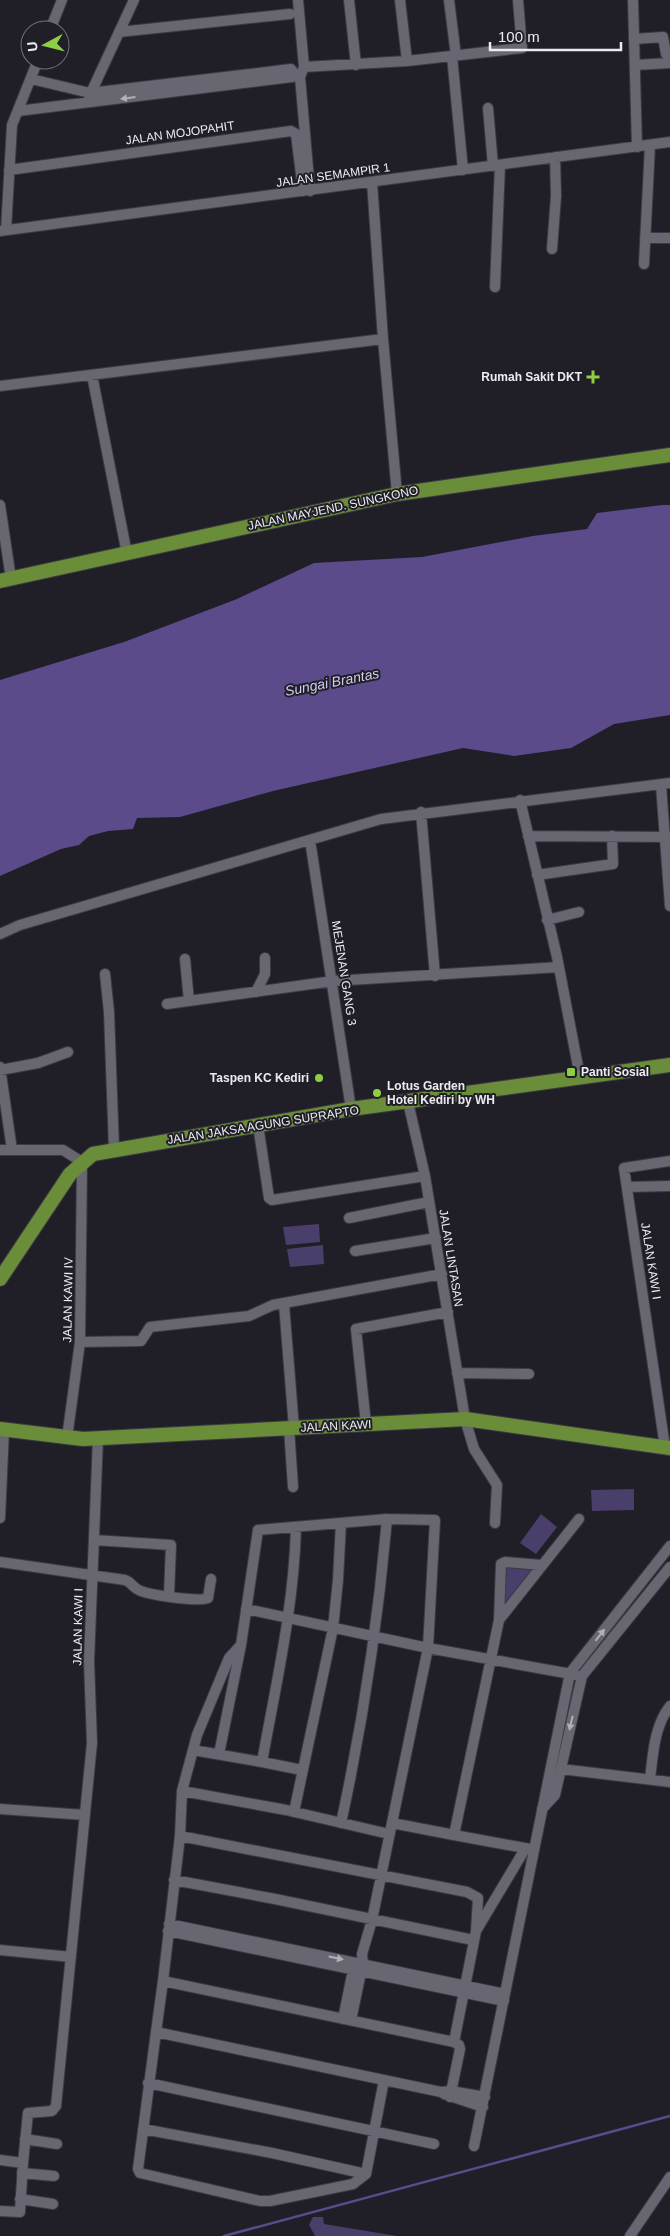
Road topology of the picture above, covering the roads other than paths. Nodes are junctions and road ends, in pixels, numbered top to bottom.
1 (62, 0) edge
2 (134, 0) edge
3 (298, 0) edge
4 (349, 0) edge
5 (400, 0) edge
6 (449, 0) edge
7 (518, 0) edge
8 (633, 0) edge
9 (290, 14) dead end
10 (54, 20) edge
11 (120, 32) junction
12 (634, 39) junction
13 (670, 54) edge
14 (454, 56) junction
15 (406, 61) junction
16 (670, 63) edge
17 (356, 65) junction
18 (635, 65) junction
19 (304, 67) junction
20 (34, 70) edge
21 (31, 79) junction
22 (162, 89) junction
23 (89, 98) junction
24 (488, 108) dead end
25 (18, 111) junction
26 (670, 142) edge
27 (650, 145) junction
28 (637, 147) junction
29 (555, 158) junction
30 (496, 166) junction
31 (9, 170) junction
32 (463, 170) junction
33 (372, 182) junction
34 (306, 191) junction
35 (3, 230) edge
36 (645, 238) junction
37 (670, 238) edge
38 (552, 249) dead end
39 (644, 264) dead end
40 (495, 287) dead end
41 (383, 339) junction
42 (92, 375) junction
43 (0, 386) edge
44 (670, 455) edge
45 (397, 494) junction
46 (0, 505) edge
47 (127, 554) junction
48 (6, 580) edge
49 (666, 784) edge
50 (520, 800) junction
51 (421, 812) junction
52 (528, 836) junction
53 (612, 836) junction
54 (667, 836) edge
55 (310, 840) junction
56 (536, 875) junction
57 (670, 906) edge
58 (579, 912) dead end
59 (547, 920) junction
60 (0, 934) edge
61 (185, 958) dead end
62 (265, 958) dead end
63 (559, 967) junction
64 (105, 974) dead end
65 (435, 976) junction
66 (333, 981) junction
67 (256, 992) junction
68 (189, 1001) junction
69 (167, 1004) dead end
70 (68, 1052) dead end
71 (670, 1066) edge
72 (0, 1068) edge
73 (580, 1077) junction
74 (408, 1102) junction
75 (351, 1110) junction
76 (258, 1124) junction
77 (114, 1149) junction
78 (0, 1150) edge
79 (12, 1150) junction
80 (670, 1161) edge
81 (82, 1162) junction
82 (425, 1176) junction
83 (670, 1186) edge
84 (627, 1187) junction
85 (430, 1202) junction
86 (349, 1218) dead end
87 (436, 1238) junction
88 (355, 1251) dead end
89 (442, 1274) junction
90 (0, 1279) edge
91 (284, 1304) junction
92 (448, 1312) junction
93 (80, 1342) junction
94 (458, 1373) junction
95 (529, 1374) dead end
96 (465, 1419) junction
97 (366, 1424) junction
98 (291, 1428) junction
99 (2, 1430) edge
100 (67, 1438) junction
101 (98, 1438) junction
102 (668, 1447) edge
103 (293, 1487) dead end
104 (0, 1518) edge
105 (387, 1519) junction
106 (579, 1519) dead end
107 (341, 1523) junction
108 (495, 1523) dead end
109 (296, 1527) junction
110 (94, 1540) junction
111 (670, 1546) edge
112 (0, 1562) edge
113 (542, 1565) junction
114 (670, 1567) edge
115 (91, 1574) junction
116 (211, 1579) dead end
117 (169, 1596) junction
118 (246, 1609) junction
119 (289, 1618) junction
120 (499, 1620) junction
121 (333, 1628) junction
122 (376, 1637) junction
123 (241, 1645) junction
124 (428, 1648) junction
125 (491, 1660) junction
126 (570, 1673) junction
127 (582, 1676) junction
128 (670, 1706) edge
129 (193, 1750) junction
130 (219, 1754) junction
131 (262, 1762) junction
132 (561, 1769) junction
133 (302, 1770) junction
134 (650, 1779) junction
135 (670, 1782) edge
136 (182, 1791) junction
137 (0, 1809) edge
138 (542, 1810) junction
139 (294, 1812) junction
140 (85, 1815) junction
141 (341, 1823) junction
142 (392, 1823) junction
143 (389, 1834) junction
144 (454, 1835) junction
145 (180, 1836) junction
146 (530, 1849) junction
147 (381, 1876) junction
148 (174, 1880) junction
149 (372, 1920) junction
150 (168, 1928) junction
151 (474, 1936) junction
152 (0, 1950) edge
153 (71, 1957) junction
154 (358, 1965) junction
155 (163, 1981) junction
156 (463, 1989) junction
157 (505, 1997) junction
158 (347, 2020) junction
159 (156, 2032) junction
160 (454, 2042) junction
161 (384, 2080) junction
162 (148, 2083) junction
163 (448, 2094) junction
164 (484, 2102) junction
165 (143, 2129) junction
166 (374, 2131) junction
167 (25, 2139) junction
168 (57, 2144) dead end
169 (434, 2144) dead end
170 (474, 2146) dead end
171 (0, 2160) edge
172 (22, 2168) junction
173 (366, 2174) junction
174 (54, 2176) dead end
175 (670, 2177) edge
176 (20, 2199) junction
177 (53, 2204) dead end
178 (0, 2211) edge
179 (630, 2236) edge

1 - 10 street
2 - 11 street
3 - 19 street
4 - 17 street
5 - 15 street
6 - 14 street
7 - 14 street
8 - 12 street
9 - 11 street
11 - 23 street
12 - 13 street
12 - 18 street
14 - 15 street
14 - 32 street
15 - 17 street
16 - 18 street
17 - 19 street
18 - 28 street
19 - 34 street
20 - 21 street
21 - 23 street
21 - 25 street
22 - 22 street
22 - 23 street
23 - 25 street
24 - 30 street
25 - 31 street
26 - 27 street, JALAN SEMAMPIR 1
27 - 28 street, JALAN SEMAMPIR 1
27 - 36 street
28 - 29 street, JALAN SEMAMPIR 1
29 - 30 street, JALAN SEMAMPIR 1
29 - 38 street
30 - 32 street, JALAN SEMAMPIR 1
30 - 40 street
31 - 34 street, JALAN MOJOPAHIT
31 - 35 street
32 - 33 street, JALAN SEMAMPIR 1
33 - 34 street, JALAN SEMAMPIR 1
33 - 41 street
34 - 35 street, JALAN SEMAMPIR 1
36 - 37 street
36 - 39 street
41 - 42 street
41 - 45 street
42 - 43 street
42 - 47 street
44 - 45 main road, JALAN MAYJEND. SUNGKONO
45 - 47 main road, JALAN MAYJEND. SUNGKONO
46 - 48 street
47 - 48 main road, JALAN MAYJEND. SUNGKONO
49 - 50 street
49 - 54 street
50 - 51 street
50 - 52 street
51 - 55 street
51 - 65 street
52 - 53 street
52 - 56 street
53 - 54 street
53 - 56 street
54 - 57 street
55 - 60 street
55 - 66 street, MEJENAN GANG 3
56 - 59 street
58 - 59 street
59 - 63 street
61 - 68 street
62 - 67 street
63 - 65 street
63 - 73 street
64 - 77 street
65 - 66 street
66 - 67 street
66 - 75 street, MEJENAN GANG 3
67 - 68 street
68 - 69 street
70 - 72 street
71 - 73 main road, JALAN JAKSA AGUNG SUPRAPTO
72 - 79 street
73 - 74 main road, JALAN JAKSA AGUNG SUPRAPTO
74 - 75 main road, JALAN JAKSA AGUNG SUPRAPTO
74 - 82 street, JALAN LINTASAN
75 - 76 main road, JALAN JAKSA AGUNG SUPRAPTO
76 - 77 main road, JALAN JAKSA AGUNG SUPRAPTO
76 - 82 street
77 - 81 main road, JALAN JAKSA AGUNG SUPRAPTO
78 - 79 street
79 - 81 street
80 - 84 street, JALAN KAWI I
81 - 90 main road
81 - 93 street, JALAN KAWI IV
82 - 85 street, JALAN LINTASAN
83 - 84 street
84 - 102 street, JALAN KAWI I
85 - 86 street
85 - 87 street, JALAN LINTASAN
87 - 88 street
87 - 89 street, JALAN LINTASAN
89 - 91 street
89 - 92 street, JALAN LINTASAN
91 - 93 street
91 - 98 street
92 - 94 street, JALAN LINTASAN
92 - 97 street
93 - 100 street, JALAN KAWI IV
94 - 95 street
94 - 96 street, JALAN LINTASAN
96 - 97 main road, JALAN KAWI
96 - 102 main road, JALAN KAWI
96 - 108 street, JALAN LINTASAN
97 - 98 main road, JALAN KAWI
98 - 101 main road, JALAN KAWI
98 - 103 street
99 - 100 main road, JALAN KAWI
99 - 104 street
100 - 101 main road, JALAN KAWI
101 - 110 street, JALAN KAWI I
105 - 107 street
105 - 122 street
105 - 124 street
106 - 113 street
107 - 109 street
107 - 121 street
109 - 118 street
109 - 119 street
110 - 115 street, JALAN KAWI I
110 - 117 street
126 -> 111 street
112 - 115 street
113 - 120 street
113 - 120 street
114 - 127 street
115 - 117 street
115 - 140 street, JALAN KAWI I
116 - 117 street
118 - 119 street
118 - 123 street
119 - 121 street
119 - 131 street
120 - 125 street
121 - 122 street
121 - 133 street
122 - 124 street
122 - 141 street
123 - 129 street
123 - 130 street
124 - 125 street
124 - 142 street
125 - 126 street
125 - 144 street
126 - 127 street
126 - 138 street
127 -> 132 street
128 - 134 street
129 - 130 street
129 - 136 street
130 - 131 street
131 - 133 street
132 - 134 street
132 - 138 street
133 - 139 street
134 - 135 street
136 - 139 street
136 - 145 street
137 - 140 street
138 - 146 street
139 - 141 street
140 - 153 street, JALAN KAWI I
141 - 143 street
142 - 143 street
142 - 144 street
143 - 147 street
144 - 146 street
145 - 147 street
145 - 148 street
146 - 151 street
146 - 157 street
147 - 149 street
147 - 151 street
148 - 149 street
148 - 150 street
149 - 151 street
149 - 154 street
150 - 154 street
150 - 155 street
151 - 156 street
152 - 153 street
153 - 167 street, JALAN KAWI I
154 - 156 street
154 - 158 street
155 - 158 street
155 - 159 street
156 - 157 street
156 - 160 street
157 - 164 street
158 - 160 street
159 - 161 street
159 - 162 street
160 - 163 street
161 - 163 street
161 - 166 street
162 - 165 street
162 - 166 street
163 - 164 street
164 - 170 street
165 - 173 street
165 - 173 street
166 - 169 street
166 - 173 street
167 - 168 street
167 - 172 street
171 - 172 street
172 - 174 street
172 - 176 street
175 - 179 street
176 - 177 street
176 - 178 street

